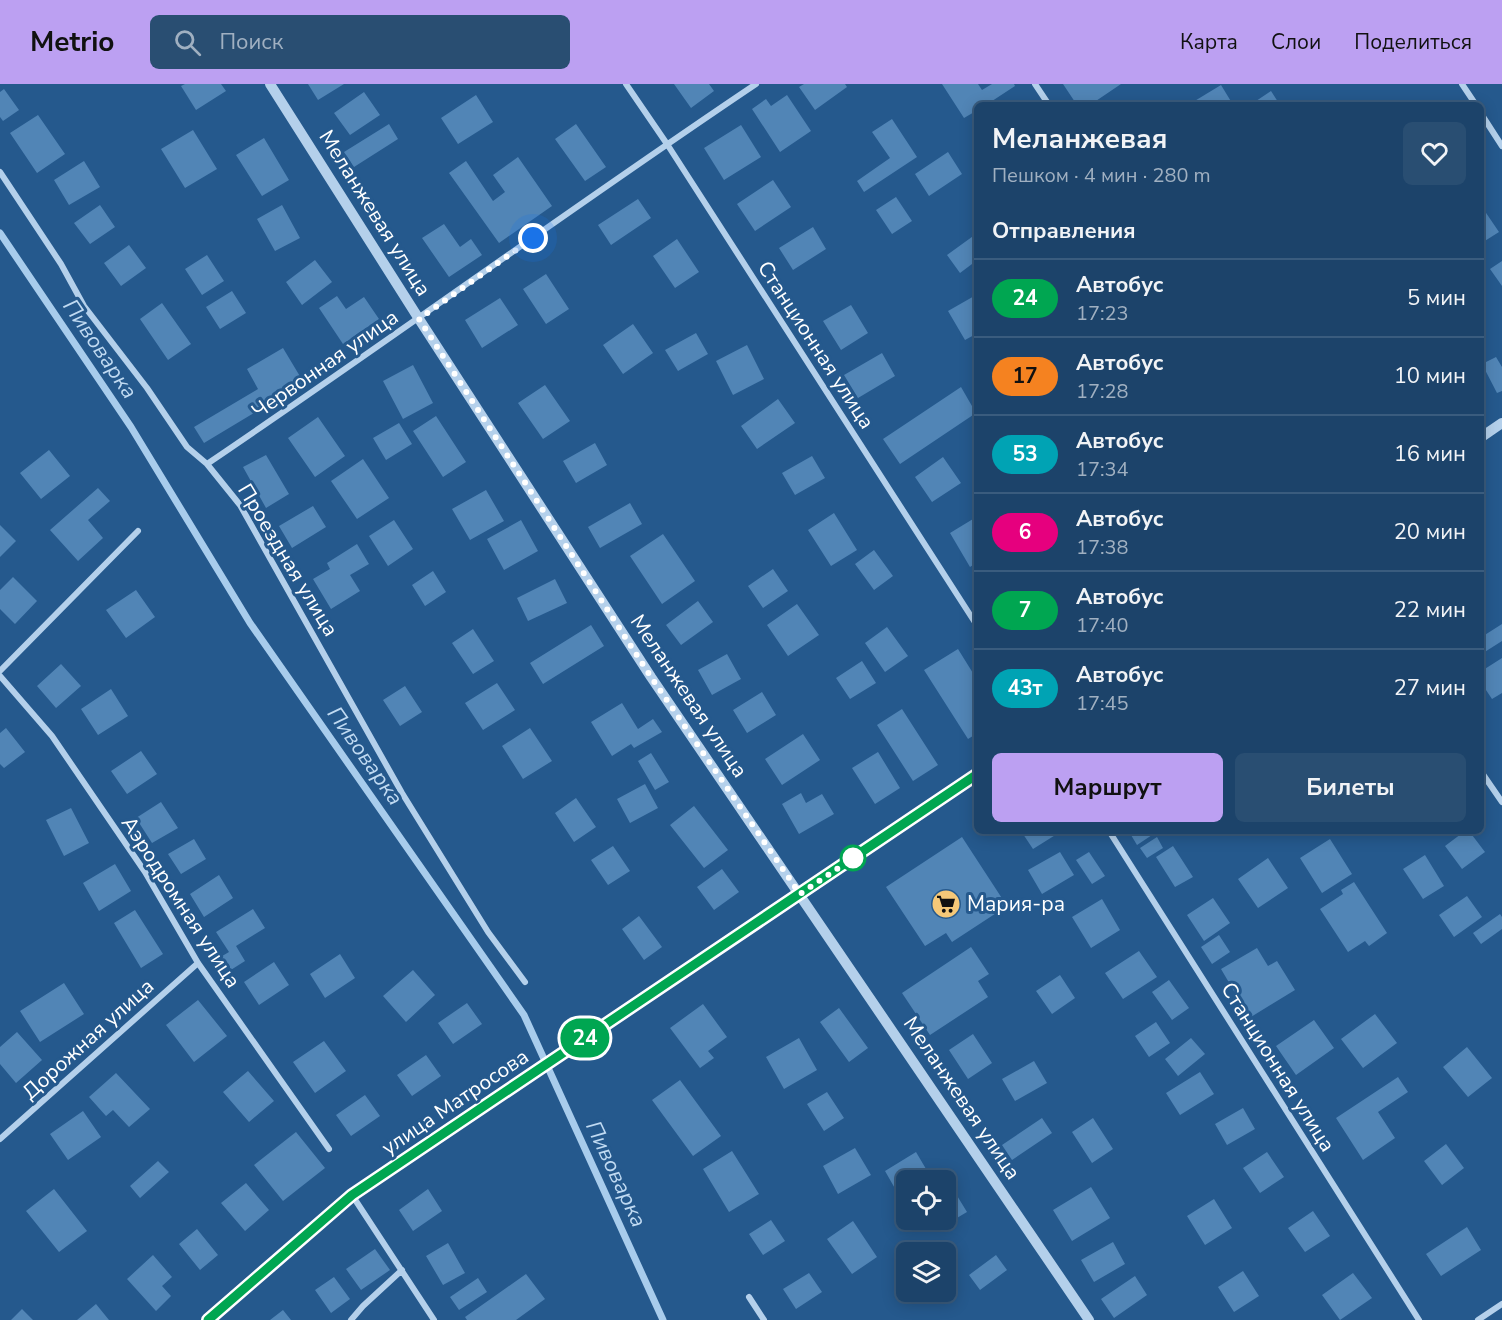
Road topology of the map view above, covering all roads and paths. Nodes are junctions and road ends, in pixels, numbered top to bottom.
1 (270, 84) edge
2 (626, 84) edge
3 (756, 84) edge
4 (1035, 84) edge
5 (1462, 84) edge
6 (1046, 102) edge
7 (1474, 102) edge
8 (1484, 118) edge
9 (667, 144) junction
10 (1502, 146) edge
11 (0, 172) edge
12 (419, 319) junction
13 (1502, 423) edge
14 (1484, 435) edge
15 (207, 464) junction
16 (138, 531) dead end
17 (974, 621) edge
18 (0, 671) edge
19 (0, 676) edge
20 (974, 776) edge
21 (1484, 776) edge
22 (1502, 802) edge
23 (1111, 834) edge
24 (800, 894) junction
25 (198, 963) junction
26 (525, 982) dead end
27 (0, 1139) edge
28 (329, 1149) dead end
29 (352, 1195) junction
30 (402, 1270) junction
31 (749, 1298) dead end
32 (1502, 1304) edge
33 (208, 1320) edge
34 (351, 1320) edge
35 (434, 1320) edge
36 (764, 1320) edge
37 (1089, 1320) edge
38 (1419, 1320) edge
39 (1478, 1320) edge

1 - 12 street, Меланжевая улица
2 - 9 street, Станционная улица
3 - 9 street, Червонная улица
4 - 6 street
5 - 7 street
8 - 10 street
9 - 12 street, Червонная улица
9 - 17 street, Станционная улица
11 - 15 street, Проездная улица
12 - 15 street, Червонная улица
12 - 24 street, Меланжевая улица
13 - 14 street
15 - 26 street, Проездная улица
16 - 18 street
19 - 25 street, Аэродромная улица
20 - 24 street, улица Матросова
21 - 22 street
23 - 38 street, Станционная улица
24 - 29 street, улица Матросова
24 - 37 street, Меланжевая улица
25 - 27 street, Дорожная улица
25 - 28 street, Аэродромная улица
29 - 30 street
29 - 33 street, улица Матросова
30 - 34 street
30 - 35 street
31 - 36 street
32 - 39 street

